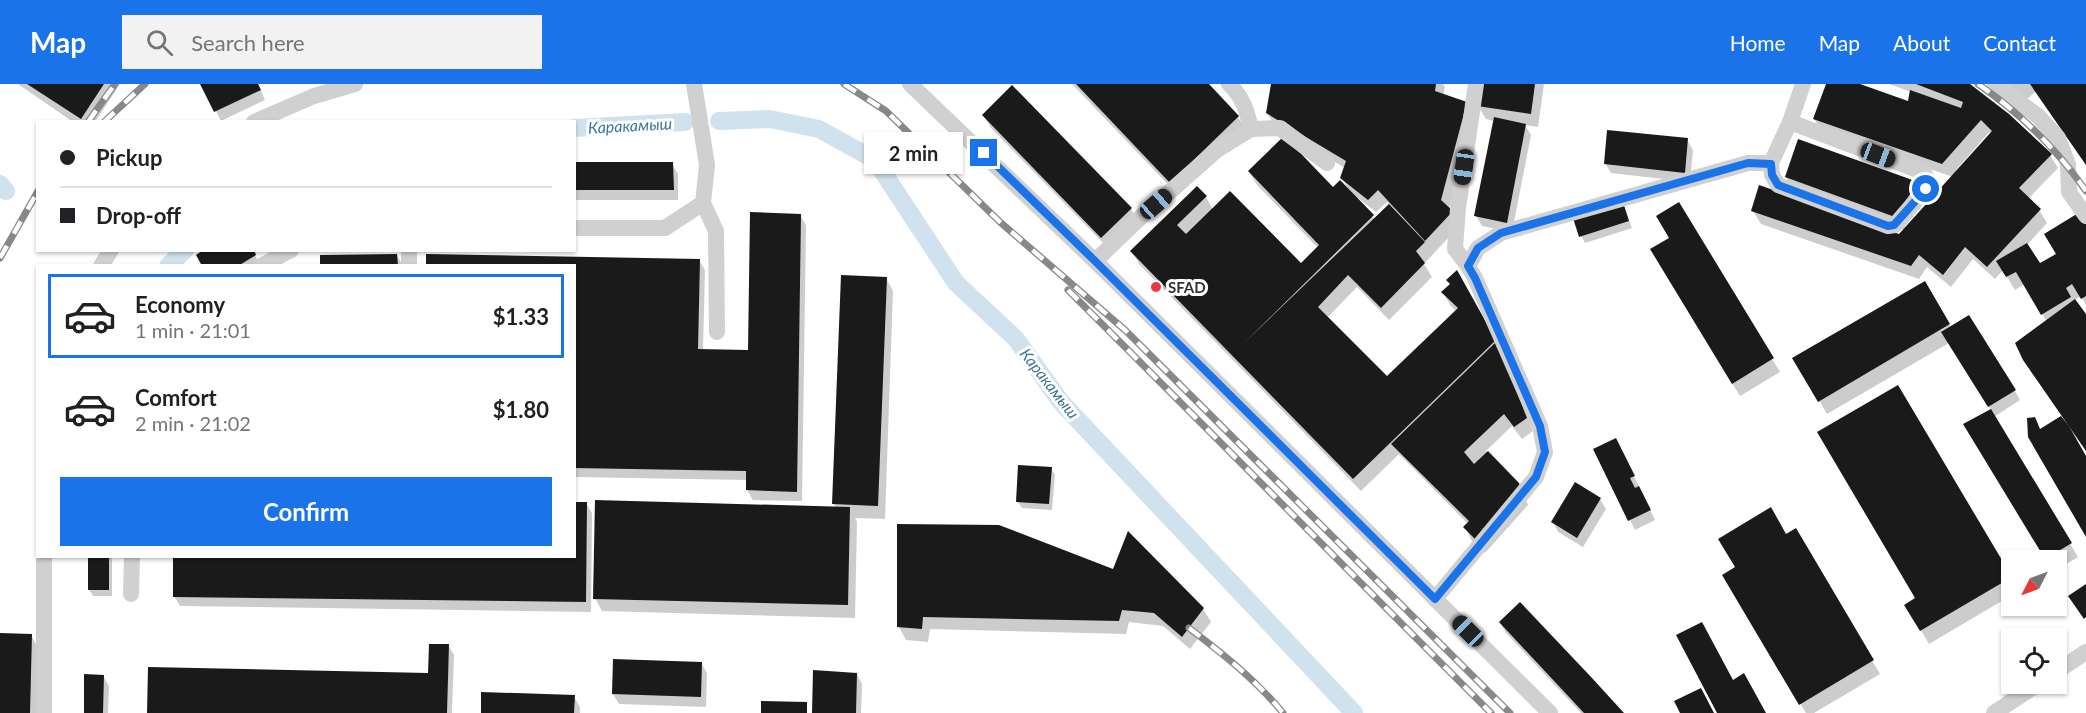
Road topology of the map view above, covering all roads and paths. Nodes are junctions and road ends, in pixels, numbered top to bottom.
1 (355, 84) edge
2 (694, 84) edge
3 (910, 84) edge
4 (1229, 84) edge
5 (1476, 84) edge
6 (1803, 84) edge
7 (1995, 84) edge
8 (259, 120) edge
9 (1790, 122) junction
10 (1251, 129) junction
11 (1327, 163) dead end
12 (1771, 164) junction
13 (703, 203) junction
14 (2086, 216) edge
15 (576, 228) edge
16 (287, 252) edge
17 (1095, 261) junction
18 (265, 264) edge
19 (1468, 266) junction
20 (717, 332) dead end
21 (44, 558) edge
22 (132, 558) edge
23 (131, 594) dead end
24 (1435, 599) junction
25 (2086, 652) edge
26 (2067, 665) edge
27 (2023, 694) edge
28 (44, 713) edge
29 (1550, 713) edge
30 (1994, 713) edge

1 - 8 street
2 - 13 street
3 - 17 street
4 - 10 street
5 - 19 street
6 - 9 street
7 - 14 street
9 - 12 street
9 - 12 street
10 - 11 street
10 - 17 street
12 - 19 street
13 - 15 street
13 - 20 street
16 - 18 street
17 - 24 street
19 - 24 street
21 - 28 street
22 - 23 street
24 - 29 street
25 - 26 street
27 - 30 street

